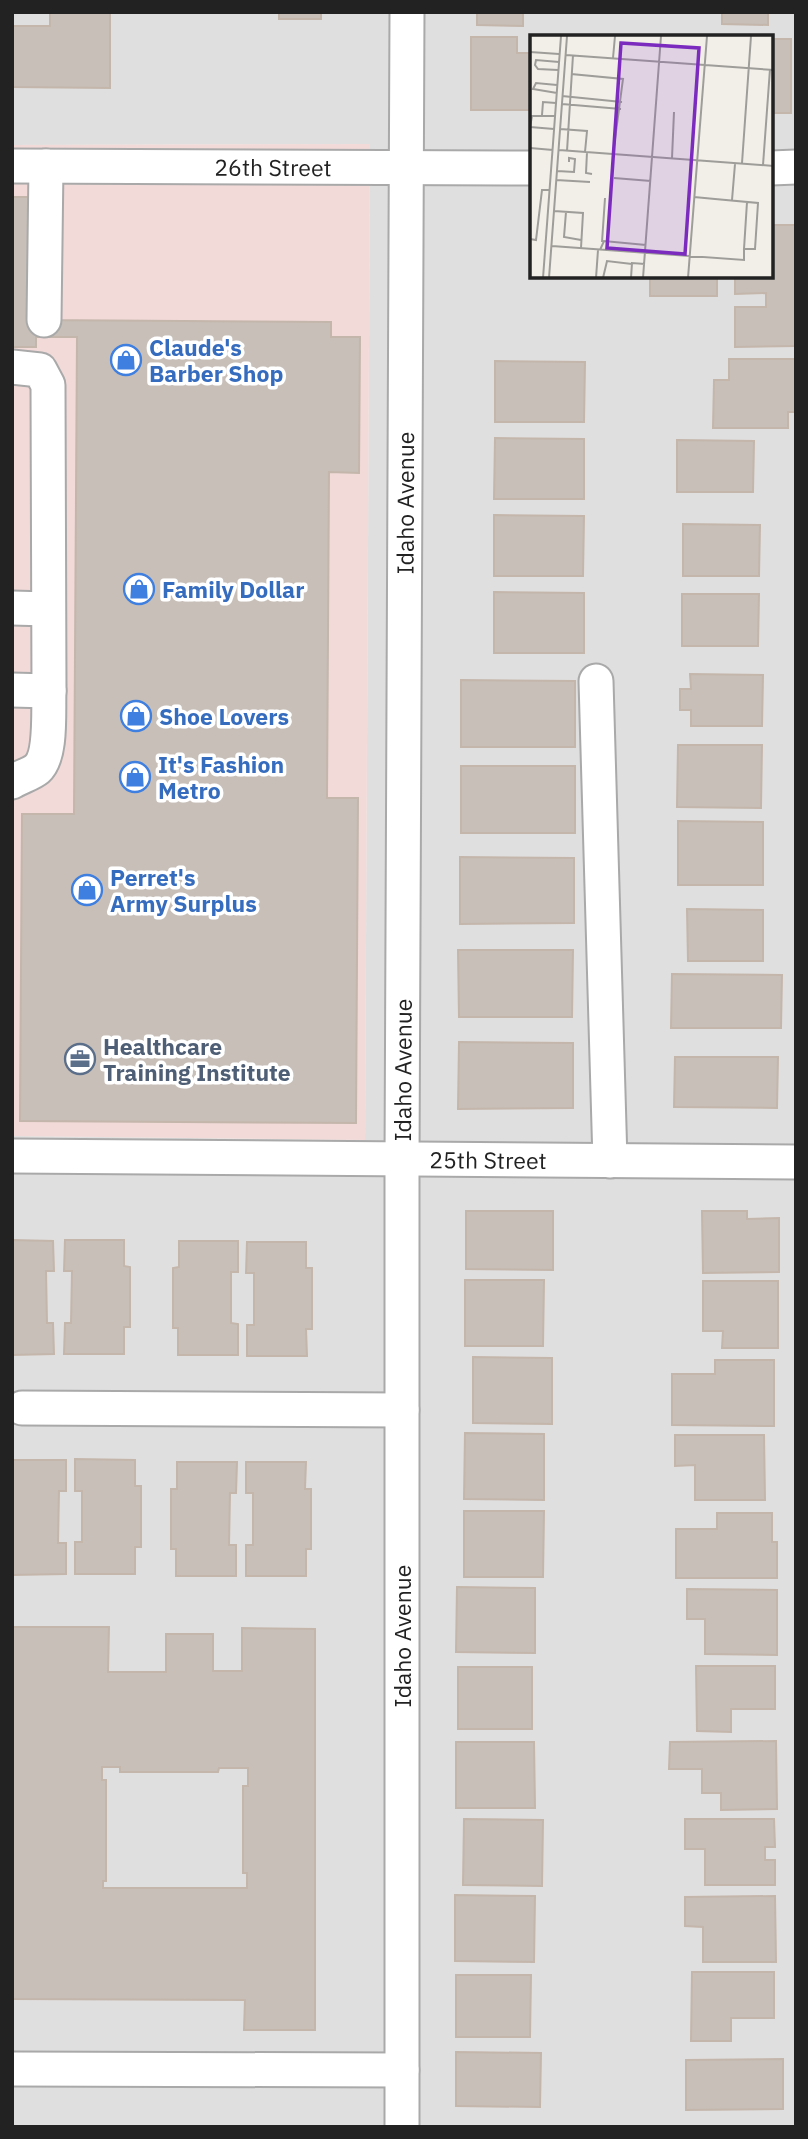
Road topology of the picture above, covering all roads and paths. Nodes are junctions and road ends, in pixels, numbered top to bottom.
1 (407, 12) edge
2 (12, 166) edge
3 (46, 166) junction
4 (773, 167) edge
5 (796, 167) edge
6 (407, 168) junction
7 (530, 168) edge
8 (28, 369) edge
9 (12, 608) edge
10 (48, 609) junction
11 (596, 681) dead end
12 (12, 690) edge
13 (49, 691) junction
14 (12, 782) edge
15 (12, 1156) edge
16 (402, 1160) junction
17 (610, 1161) junction
18 (796, 1162) edge
19 (22, 1408) dead end
20 (402, 1410) junction
21 (12, 2069) edge
22 (402, 2070) junction
23 (402, 2127) edge

1 - 6 street, Idaho Avenue
2 - 3 street, 26th Street
3 - 6 street, 26th Street
3 - 8 street
4 - 5 street
6 - 7 street, 26th Street
6 - 16 street, Idaho Avenue
8 - 10 street
9 - 10 street
10 - 13 street
11 - 17 street
12 - 13 street
13 - 14 street
15 - 16 street, 25th Street
16 - 17 street, 25th Street
16 - 20 street, Idaho Avenue
17 - 18 street, 25th Street
19 - 20 street
20 - 22 street, Idaho Avenue
21 - 22 street
22 - 23 street, Idaho Avenue

